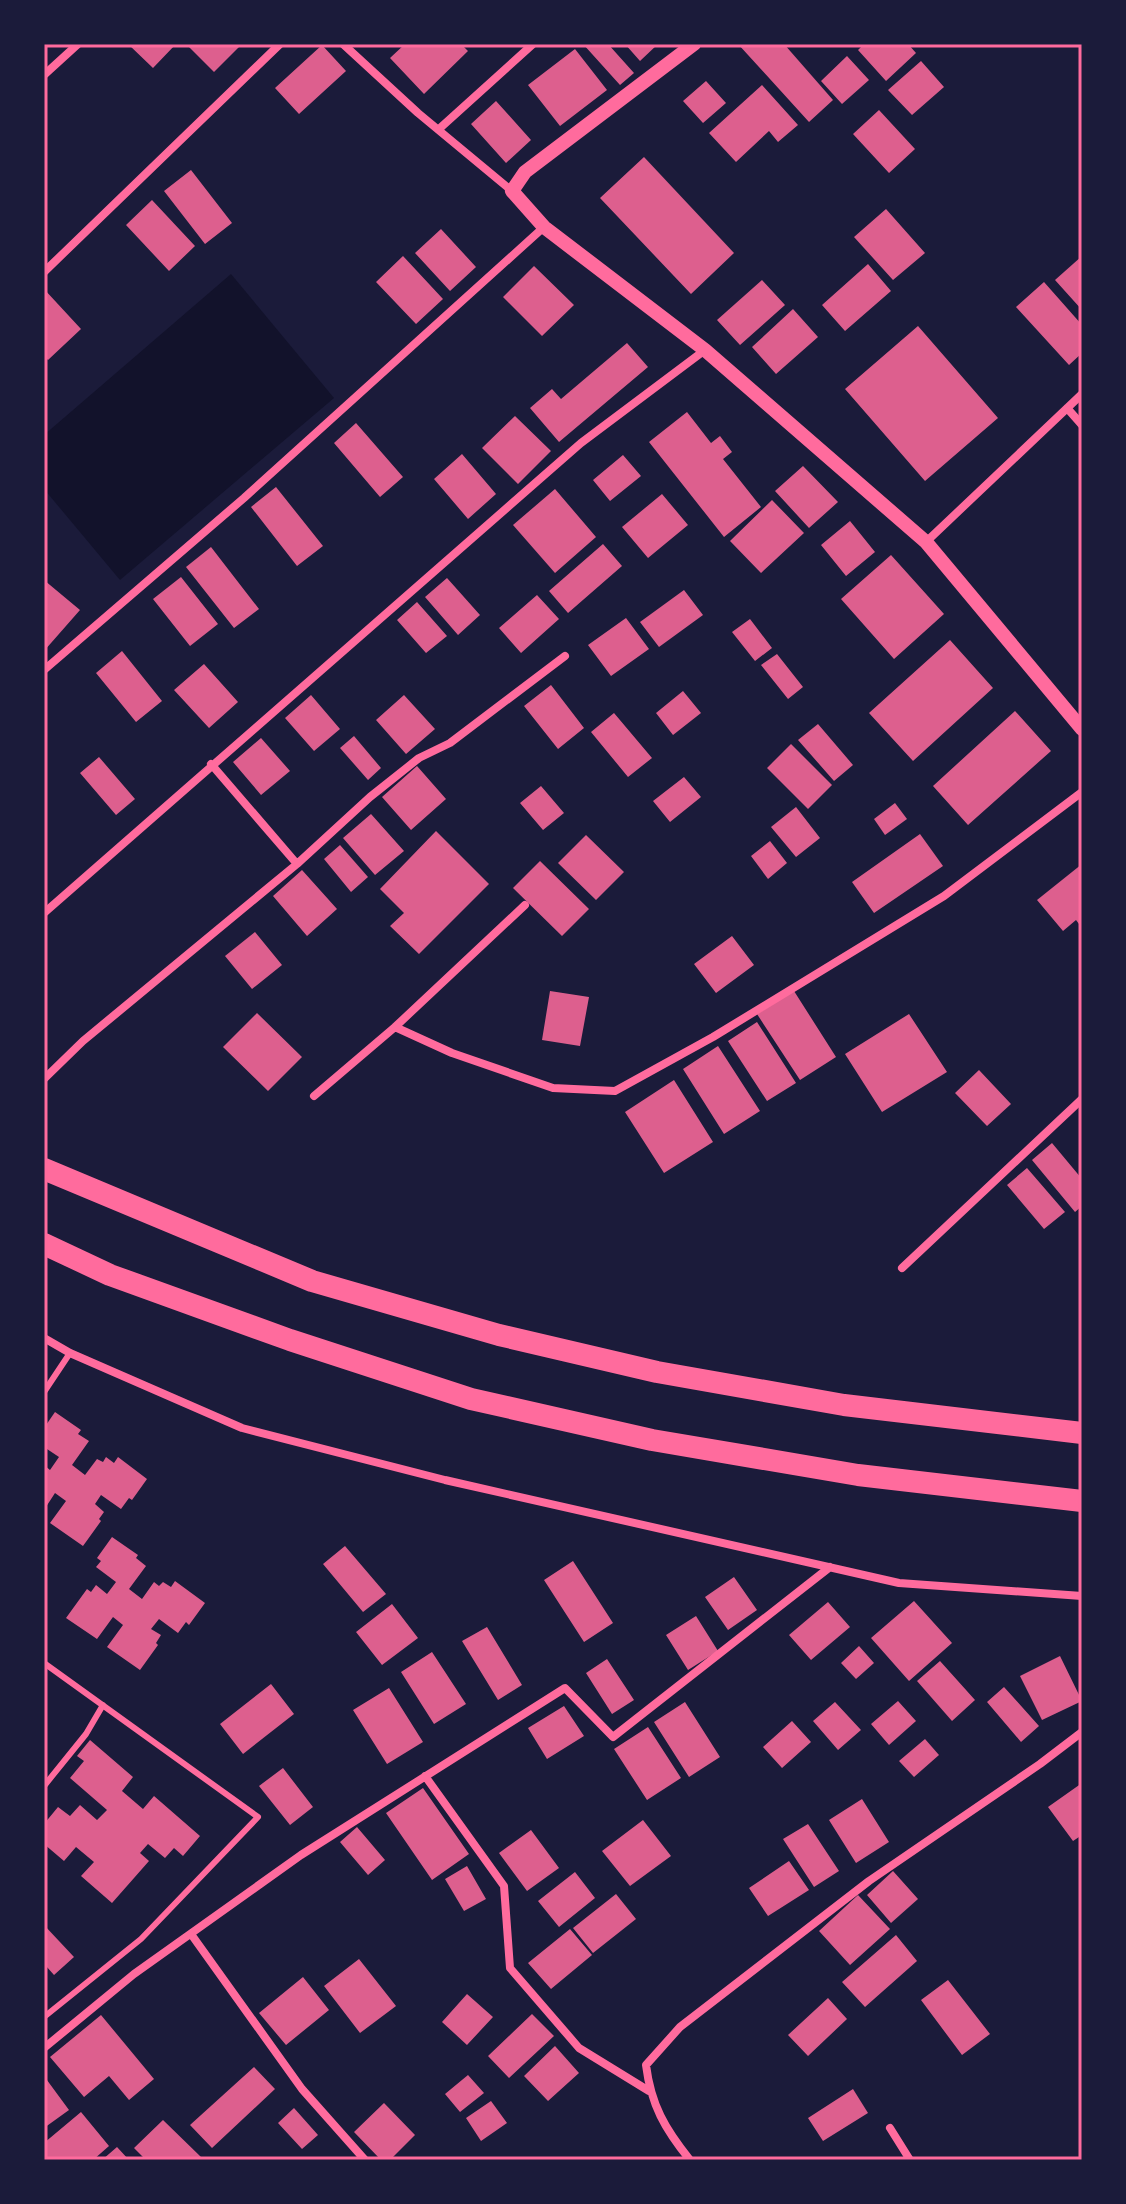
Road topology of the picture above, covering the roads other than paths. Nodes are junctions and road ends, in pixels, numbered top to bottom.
1 (78, 44) edge
2 (280, 44) edge
3 (343, 44) edge
4 (533, 44) edge
5 (694, 44) edge
6 (44, 75) edge
7 (439, 129) junction
8 (512, 191) junction
9 (544, 227) junction
10 (44, 272) edge
11 (705, 350) junction
12 (1082, 394) edge
13 (1067, 408) junction
14 (1082, 425) edge
15 (926, 542) junction
16 (565, 656) dead end
17 (44, 670) edge
18 (1082, 729) edge
19 (211, 764) junction
20 (1082, 792) edge
21 (297, 864) junction
22 (525, 905) dead end
23 (44, 913) edge
24 (395, 1027) junction
25 (44, 1079) edge
26 (314, 1096) dead end
27 (1082, 1099) edge
28 (44, 1169) edge
29 (44, 1244) edge
30 (902, 1268) dead end
31 (44, 1338) edge
32 (70, 1353) junction
33 (44, 1392) edge
34 (1082, 1433) edge
35 (1082, 1501) edge
36 (830, 1567) junction
37 (1082, 1596) edge
38 (44, 1663) edge
39 (103, 1705) junction
40 (1082, 1732) edge
41 (425, 1776) junction
42 (44, 1786) edge
43 (191, 1934) junction
44 (44, 2017) edge
45 (44, 2048) edge
46 (649, 2091) junction
47 (890, 2128) dead end
48 (365, 2160) edge
49 (690, 2160) edge
50 (910, 2160) edge

1 - 6 street
2 - 10 street
3 - 7 street
4 - 7 street
5 - 8 street
7 - 8 street
8 - 9 street
9 - 11 street
9 - 17 street
11 - 15 street
11 - 19 street
12 - 13 street
13 - 14 street
13 - 15 street
15 - 18 street
16 - 21 street
19 - 21 street
19 - 23 street
20 - 24 street
21 - 25 street
22 - 24 street
24 - 26 street
27 - 30 street
28 - 34 highway
29 - 35 highway
31 - 32 street
32 - 33 lane
32 - 36 street
36 - 37 street
36 - 41 street
38 - 39 lane
39 - 42 lane
39 - 44 lane
40 - 46 street
41 - 43 street
41 - 46 street
43 - 45 street
43 - 48 street
46 - 49 street
47 - 50 street

